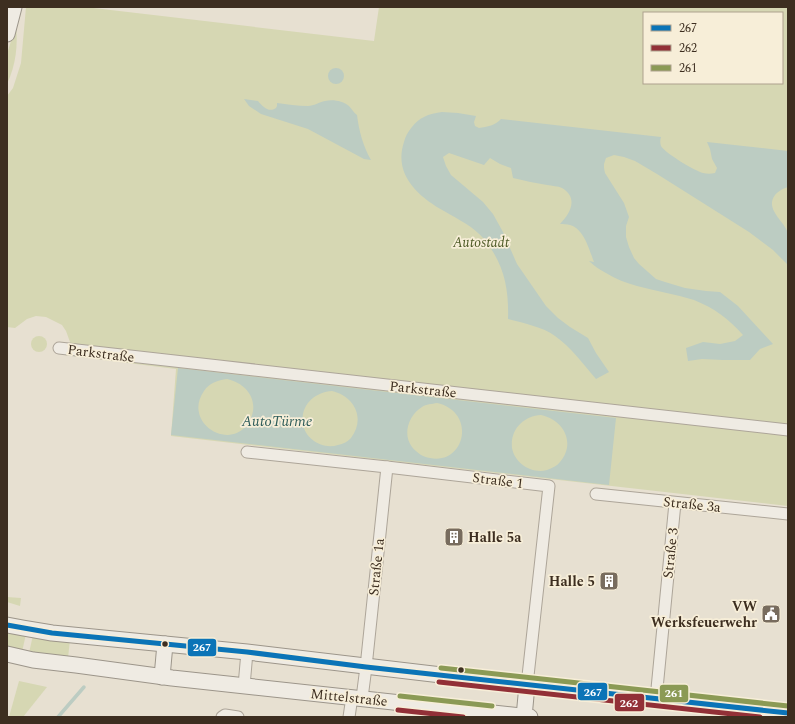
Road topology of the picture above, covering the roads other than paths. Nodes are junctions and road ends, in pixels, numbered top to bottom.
1 (14, 7) edge
2 (7, 34) edge
3 (59, 348) dead end
4 (788, 430) edge
5 (247, 452) dead end
6 (387, 467) junction
7 (596, 494) dead end
8 (675, 503) junction
9 (788, 514) edge
10 (7, 624) edge
11 (165, 644) junction
12 (247, 652) junction
13 (7, 654) edge
14 (366, 667) junction
15 (162, 677) junction
16 (531, 685) junction
17 (244, 686) junction
18 (552, 688) dead end
19 (357, 698) junction
20 (656, 699) junction
21 (788, 713) edge
22 (222, 717) edge
23 (238, 717) edge
24 (349, 717) edge
25 (526, 717) edge

1 - 2 street
3 - 4 street, Parkstraße
5 - 6 street, Straße 1
6 - 14 street, Straße 1a
6 - 16 street, Straße 1
7 - 8 street, Straße 3a
8 - 9 street, Straße 3a
8 - 20 street, Straße 3
10 - 11 street
11 - 12 street
11 - 15 street
12 - 14 street
12 - 17 street
13 - 15 street, Mittelstraße
14 - 16 street
14 - 19 street, Straße 1a
15 - 17 street, Mittelstraße
16 - 25 street, Mittelstraße
17 - 19 street, Mittelstraße
18 - 20 street
19 - 24 street, Straße 1a
19 - 25 street, Mittelstraße
20 - 21 street
22 - 23 street

